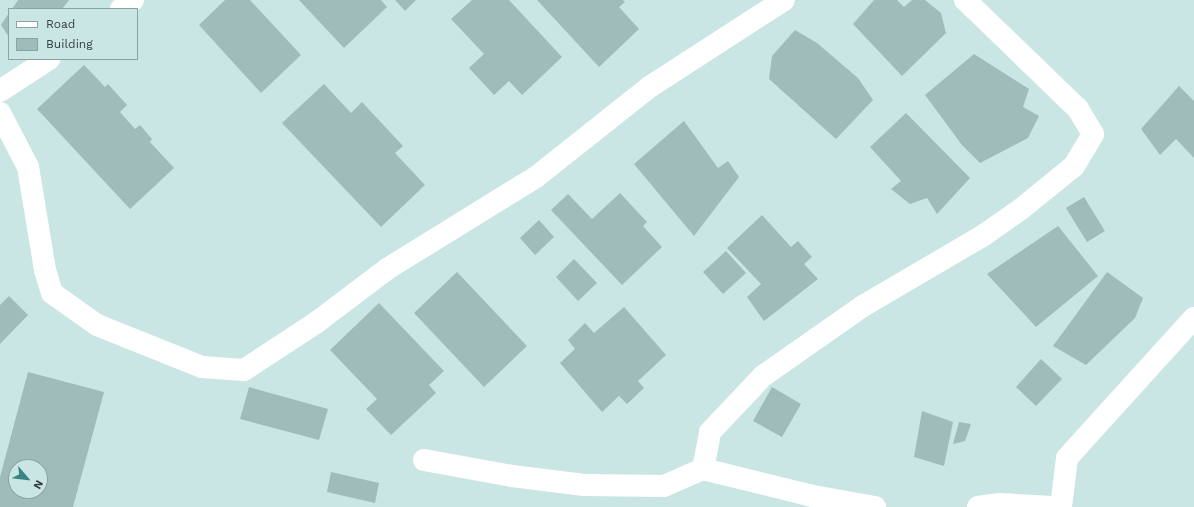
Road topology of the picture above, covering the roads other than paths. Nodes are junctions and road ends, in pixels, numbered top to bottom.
1 (134, 0) edge
2 (784, 0) edge
3 (965, 0) edge
4 (122, 8) edge
5 (48, 60) edge
6 (0, 91) edge
7 (0, 113) edge
8 (1194, 318) edge
9 (424, 460) dead end
10 (703, 469) junction
11 (875, 507) edge
12 (978, 507) edge
13 (1052, 507) edge
14 (1061, 507) edge

1 - 4 street
2 - 7 street
3 - 10 street
5 - 6 street
8 - 14 street
9 - 10 street
10 - 11 street
12 - 13 street

